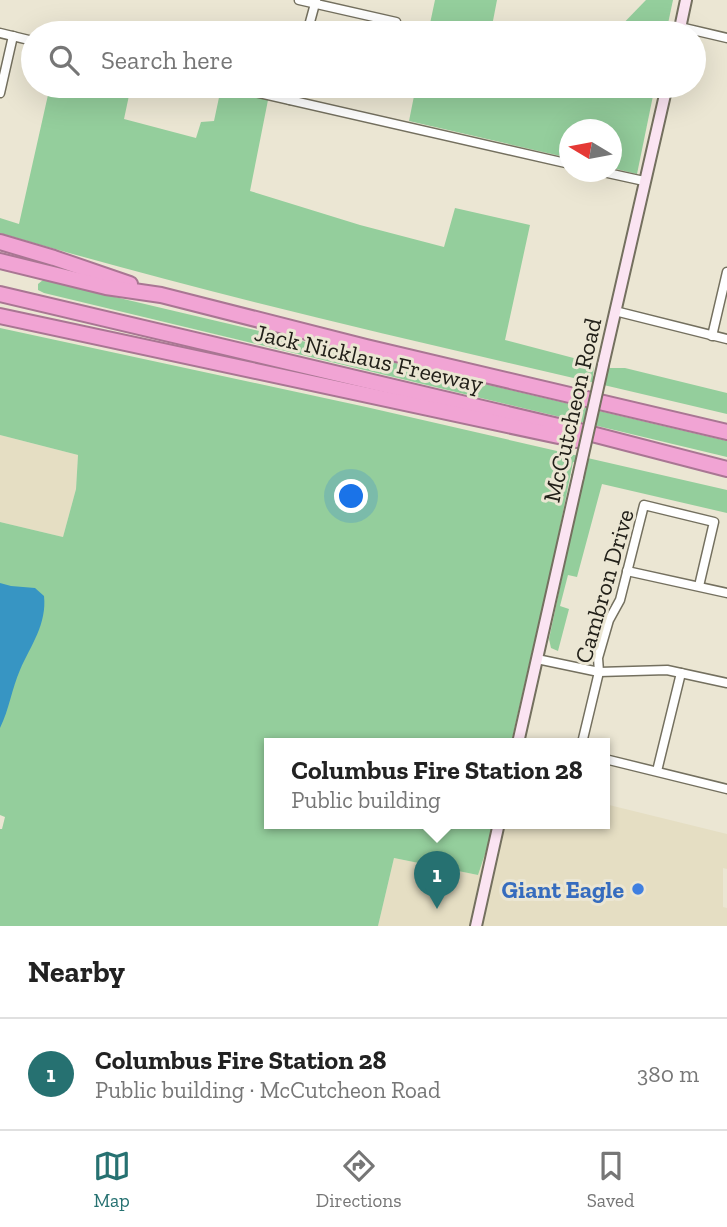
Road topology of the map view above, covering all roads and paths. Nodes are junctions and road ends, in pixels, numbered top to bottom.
1 (299, 0) edge
2 (686, 0) edge
3 (316, 2) edge
4 (310, 21) edge
5 (392, 21) edge
6 (681, 21) edge
7 (0, 33) edge
8 (706, 34) edge
9 (13, 36) junction
10 (21, 38) edge
11 (727, 38) edge
12 (0, 93) edge
13 (281, 98) edge
14 (664, 98) edge
15 (290, 100) joint
16 (559, 162) edge
17 (622, 176) edge
18 (644, 181) junction
19 (0, 242) edge
20 (0, 261) edge
21 (727, 272) edge
22 (0, 294) edge
23 (161, 295) junction
24 (615, 311) junction
25 (0, 316) edge
26 (712, 336) junction
27 (727, 339) edge
28 (727, 432) edge
29 (727, 471) edge
30 (626, 571) junction
31 (699, 586) junction
32 (727, 593) edge
33 (537, 659) junction
34 (599, 671) junction
35 (681, 673) junction
36 (727, 684) edge
37 (519, 738) edge
38 (583, 738) edge
39 (610, 760) edge
40 (657, 771) junction
41 (727, 789) edge
42 (498, 829) edge
43 (476, 926) edge

1 - 3 street
2 - 6 main road
3 - 4 street
3 - 5 street
7 - 9 street
8 - 11 street
9 - 10 street
9 - 12 street
13 - 15 street
14 - 18 main road, McCutcheon Road
15 - 16 street
17 - 18 street
18 - 24 main road, McCutcheon Road
19 - 23 highway
20 - 23 highway, Jack Nicklaus Freeway
21 - 26 street
22 - 29 highway, Jack Nicklaus Freeway
23 - 28 highway, Jack Nicklaus Freeway
24 - 26 street
24 - 33 main road, McCutcheon Road, bridge
25 - 29 highway
26 - 27 street
30 - 31 street
30 - 31 street, Cambron Drive
30 - 34 street, Cambron Drive
31 - 32 street
33 - 34 street
33 - 37 main road, McCutcheon Road
34 - 35 street
34 - 38 street, Cambron Drive
35 - 36 street
35 - 40 street
39 - 40 street
40 - 41 street
42 - 43 main road

